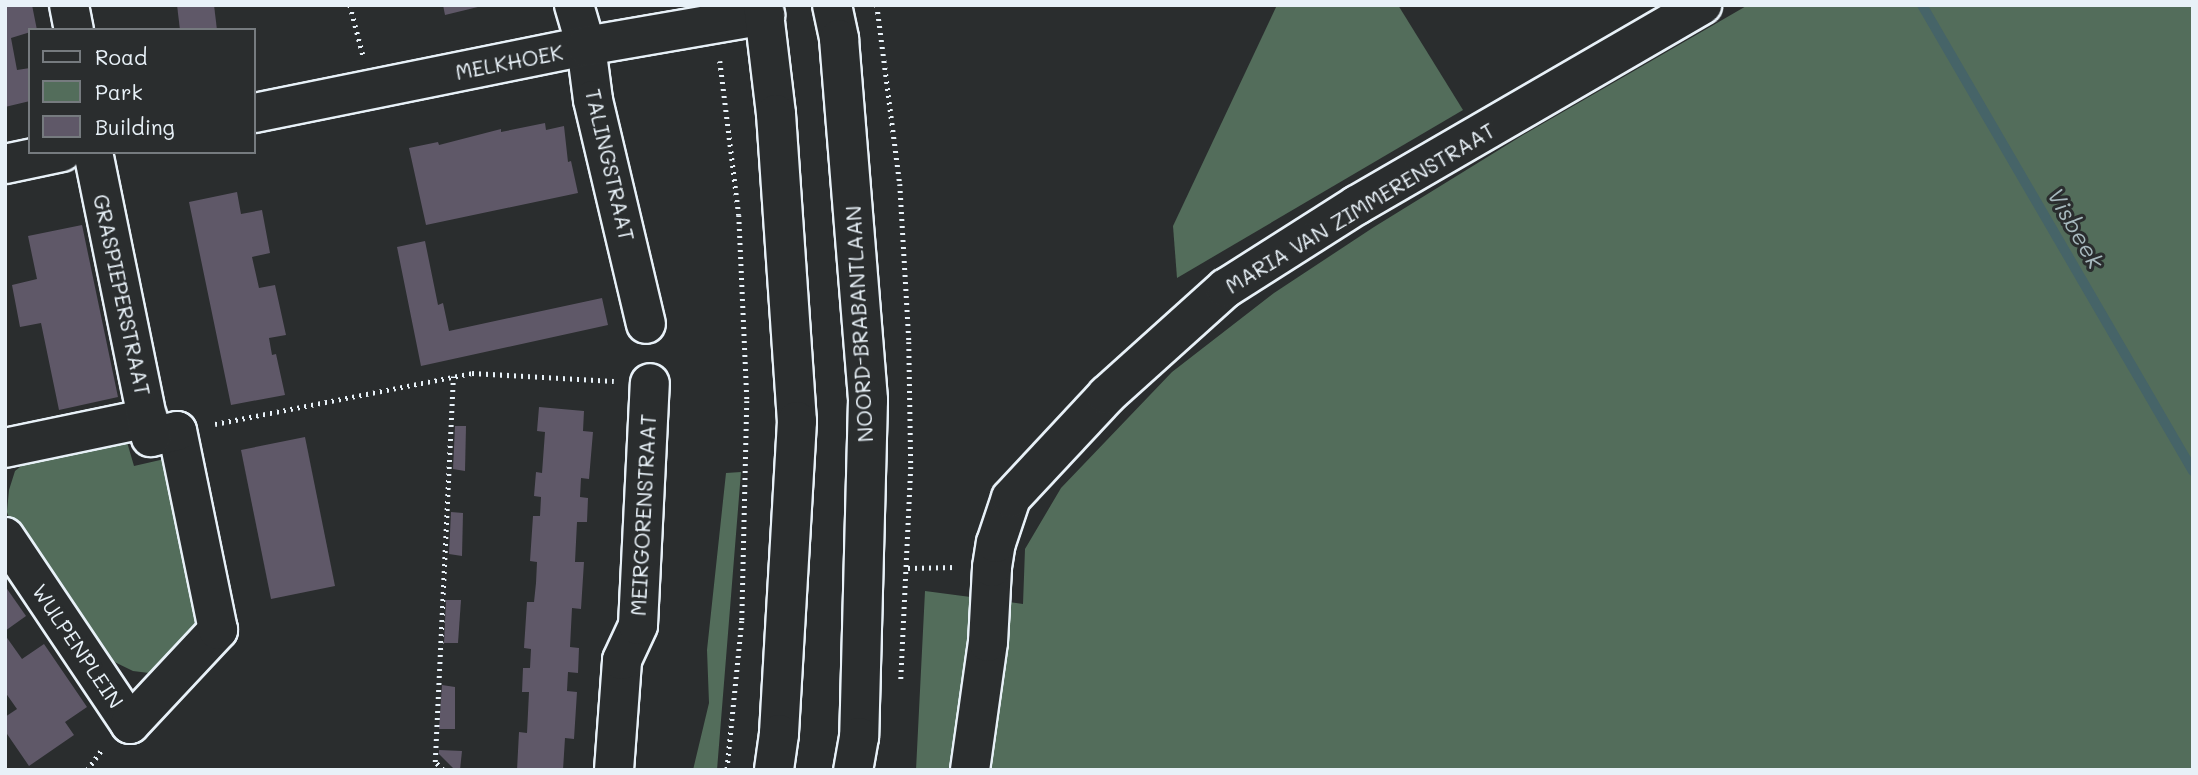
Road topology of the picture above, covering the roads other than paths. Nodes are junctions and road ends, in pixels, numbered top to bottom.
1 (69, 5) edge
2 (574, 5) edge
3 (832, 5) edge
4 (1702, 5) edge
5 (764, 10) edge
6 (74, 28) edge
7 (586, 47) junction
8 (256, 113) edge
9 (52, 154) edge
10 (94, 154) edge
11 (5, 164) edge
12 (646, 324) dead end
13 (650, 383) road end
14 (162, 425) junction
15 (5, 448) edge
16 (5, 537) edge
17 (614, 770) edge
18 (774, 770) edge
19 (853, 770) edge
20 (970, 770) edge

1 - 6 street
2 - 7 street, TALINGSTRAAT
3 - 19 street, NOORD-BRABANTLAAN
4 - 20 street, MARIA VAN ZIMMERENSTRAAT
5 - 7 street, MELKHOEK
5 - 18 street
7 - 8 street, MELKHOEK
7 - 12 street, TALINGSTRAAT
9 - 11 street
10 - 14 street, GRASPIEPERSTRAAT
13 - 17 street, MEIRGORENSTRAAT
14 - 15 street, GRASPIEPERSTRAAT
14 - 16 street, WULPENPLEIN

